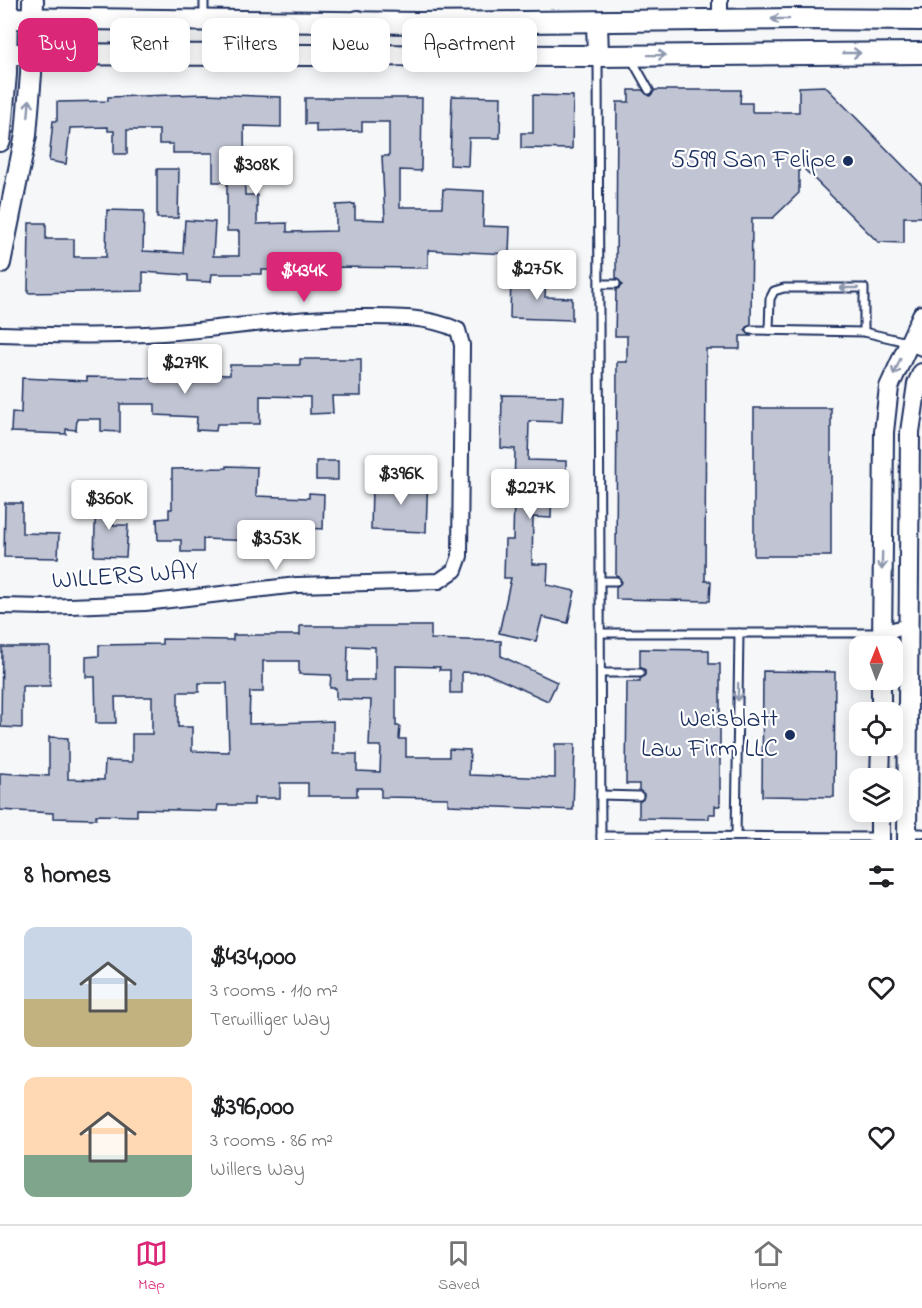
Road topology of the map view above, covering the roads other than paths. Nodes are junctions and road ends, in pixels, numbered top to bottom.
1 (204, 0) edge
2 (32, 9) edge
3 (720, 10) edge
4 (5, 12) edge
5 (204, 18) edge
6 (922, 20) edge
7 (202, 21) edge
8 (390, 21) edge
9 (597, 22) junction
10 (922, 53) edge
11 (3, 54) edge
12 (18, 55) edge
13 (98, 55) edge
14 (311, 56) edge
15 (390, 56) edge
16 (598, 56) junction
17 (630, 56) junction
18 (31, 72) edge
19 (649, 90) dead end
20 (0, 141) edge
21 (0, 262) edge
22 (600, 284) junction
23 (616, 284) dead end
24 (922, 315) edge
25 (751, 330) dead end
26 (769, 330) junction
27 (864, 332) junction
28 (0, 334) edge
29 (915, 345) edge
30 (922, 373) edge
31 (601, 581) junction
32 (616, 581) dead end
33 (0, 606) edge
34 (912, 626) junction
35 (601, 633) junction
36 (739, 633) junction
37 (882, 636) edge
38 (891, 636) edge
39 (849, 638) edge
40 (601, 673) junction
41 (640, 673) dead end
42 (601, 795) junction
43 (639, 796) dead end
44 (880, 822) edge
45 (912, 835) edge
46 (736, 836) junction
47 (601, 838) edge
48 (880, 838) edge

1 - 5 lane
2 - 4 main road
2 - 7 main road
6 -> 3 main road
3 - 9 main road
4 - 11 main road
8 - 9 main road
9 - 16 main road
17 -> 10 main road
11 - 12 main road
11 - 20 main road
13 - 14 main road
15 - 16 main road
16 - 17 main road
16 - 22 lane
17 - 19 lane
21 -> 18 main road
22 - 23 lane
22 - 31 lane
24 - 29 street
25 - 26 lane
26 - 27 lane
27 -> 26 lane
27 - 29 lane
28 - 33 street, WILLERS WAY
29 -> 37 street
30 - 34 street
31 - 32 lane
31 - 35 lane
34 - 38 street
34 - 45 street
35 - 36 lane
35 - 40 lane
36 - 39 lane
36 -> 46 lane
40 - 41 lane
40 - 42 lane
42 - 43 lane
42 - 47 lane
44 - 48 street
46 - 47 lane
46 - 48 lane

